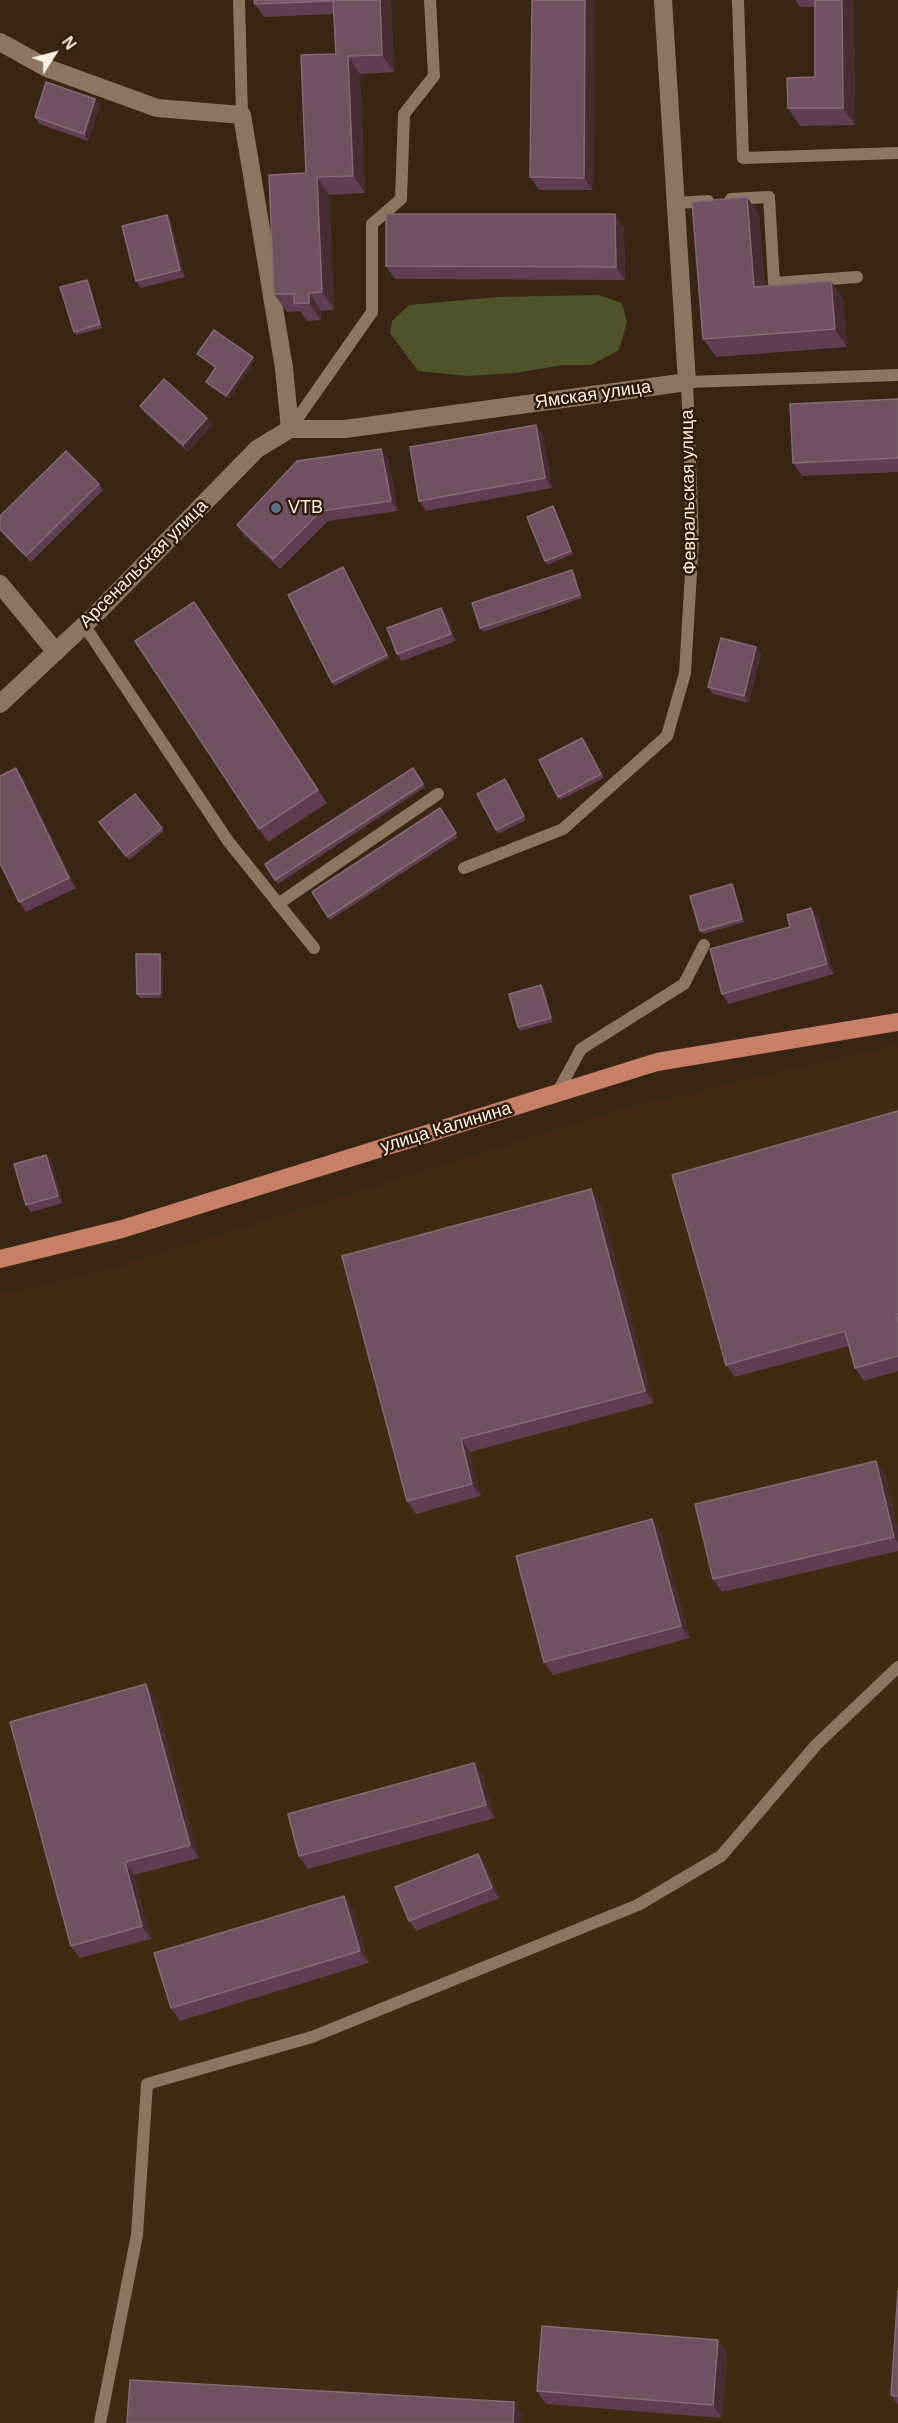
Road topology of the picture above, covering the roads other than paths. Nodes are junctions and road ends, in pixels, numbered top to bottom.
1 (239, 0) edge
2 (429, 0) edge
3 (663, 0) edge
4 (738, 0) edge
5 (0, 42) edge
6 (242, 115) junction
7 (898, 153) edge
8 (676, 203) junction
9 (857, 277) dead end
10 (898, 375) edge
11 (687, 382) junction
12 (290, 429) junction
13 (0, 585) edge
14 (84, 626) junction
15 (56, 652) junction
16 (0, 704) edge
17 (438, 794) dead end
18 (464, 868) dead end
19 (278, 904) junction
20 (704, 945) dead end
21 (314, 948) dead end
22 (898, 1023) edge
23 (557, 1093) junction
24 (0, 1259) edge
25 (898, 1667) edge
26 (100, 2423) edge

1 - 6 lane
2 - 12 lane
3 - 8 street, Февральская улица
4 - 7 lane
5 - 6 street
6 - 12 street
8 - 9 lane
8 - 11 street, Февральская улица
10 - 11 lane, Ямская улица
11 - 12 street, Ямская улица
11 - 18 lane, Февральская улица
12 - 14 street, Арсенальская улица
13 - 15 street
14 - 15 street, Арсенальская улица
14 - 19 lane
15 - 16 street, Арсенальская улица
17 - 19 lane
19 - 21 lane
20 - 23 lane
22 - 23 main road, улица Калинина
23 - 24 main road, улица Калинина
25 - 26 lane

